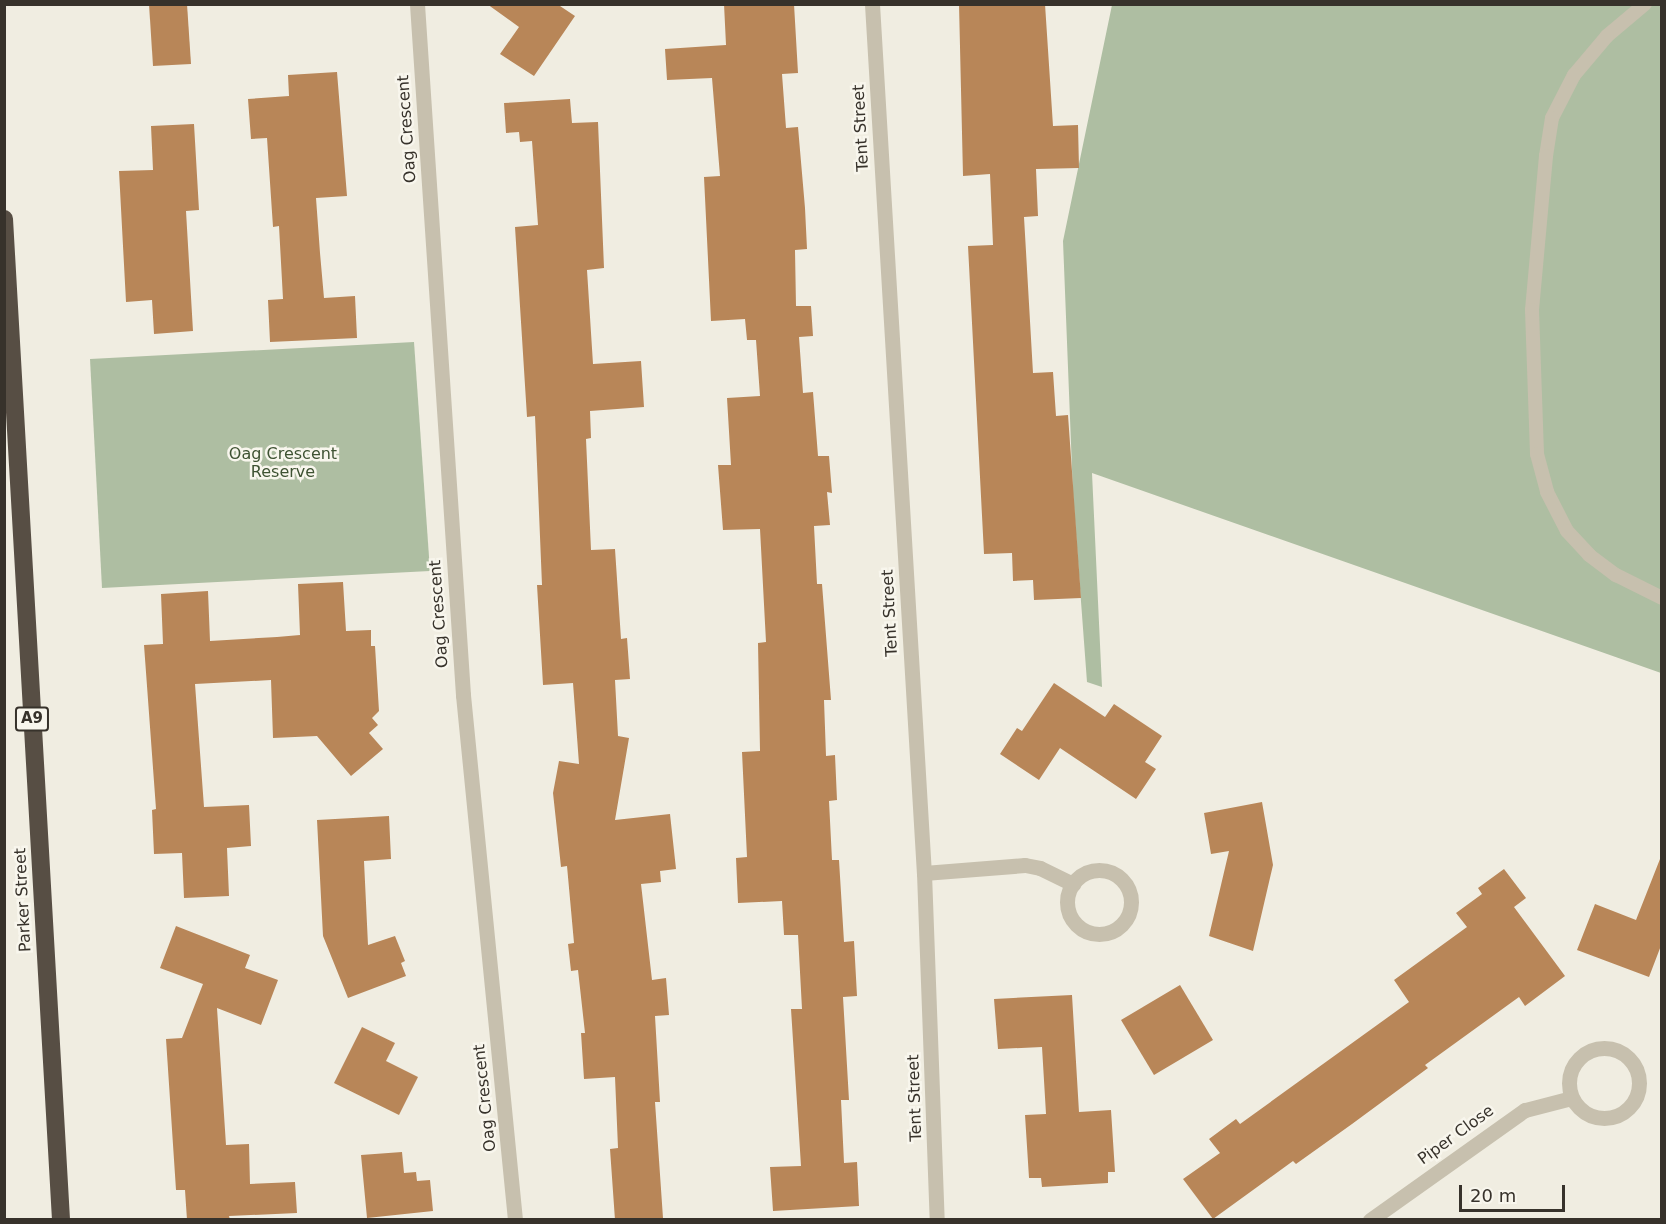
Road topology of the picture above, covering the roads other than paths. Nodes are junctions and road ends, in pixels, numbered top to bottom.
1 (417, 4) edge
2 (872, 4) edge
3 (1645, 4) edge
4 (4, 219) edge
5 (1662, 598) edge
6 (924, 873) junction
7 (1073, 884) junction
8 (1571, 1098) junction
9 (61, 1220) edge
10 (515, 1220) edge
11 (938, 1220) edge
12 (1370, 1220) edge

1 - 10 street, Oag Crescent
2 - 6 street, Tent Street
3 - 5 lane
4 - 9 highway, Parker Street / A9
6 - 7 street
6 - 11 street, Tent Street
7 - 7 street
8 - 8 street
8 - 12 street, Piper Close

